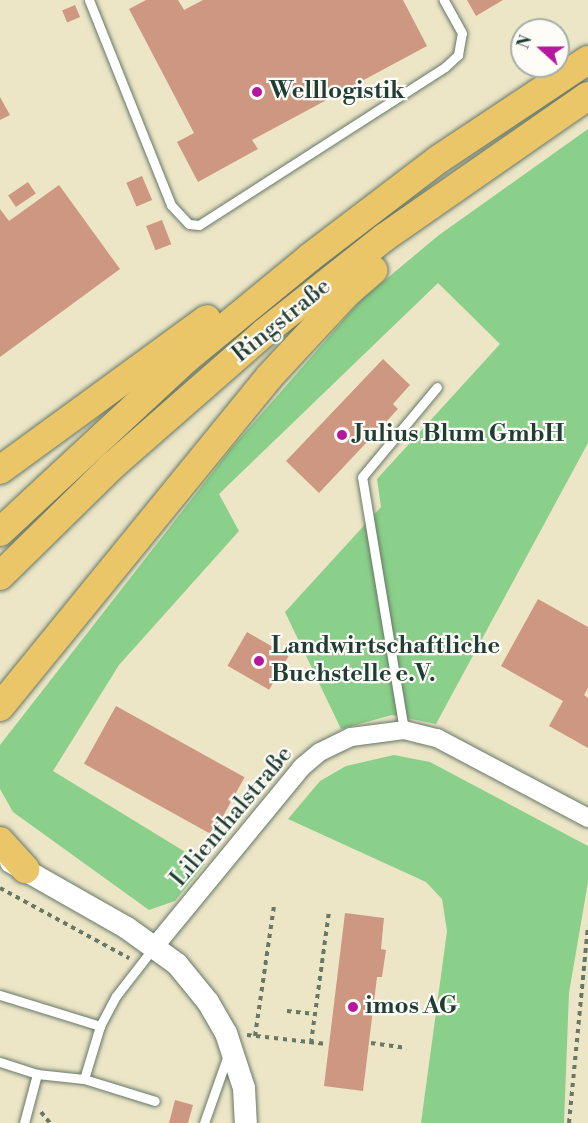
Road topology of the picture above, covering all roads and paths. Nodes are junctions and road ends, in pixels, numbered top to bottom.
1 (89, 0) edge
2 (444, 0) edge
3 (588, 60) edge
4 (588, 96) edge
5 (486, 165) junction
6 (309, 258) junction
7 (437, 387) dead end
8 (0, 471) edge
9 (0, 532) edge
10 (0, 576) edge
11 (0, 707) edge
12 (404, 730) junction
13 (588, 818) edge
14 (0, 841) edge
15 (0, 856) edge
16 (25, 869) junction
17 (0, 888) edge
18 (274, 905) dead end
19 (329, 911) dead end
20 (588, 926) edge
21 (154, 946) junction
22 (139, 965) junction
23 (0, 995) edge
24 (287, 1011) dead end
25 (315, 1014) junction
26 (100, 1026) junction
27 (255, 1036) junction
28 (239, 1042) junction
29 (311, 1042) junction
30 (371, 1043) dead end
31 (326, 1044) dead end
32 (407, 1048) dead end
33 (0, 1062) edge
34 (37, 1074) junction
35 (84, 1079) junction
36 (155, 1101) dead end
37 (248, 1110) edge
38 (24, 1123) edge
39 (204, 1123) edge
40 (569, 1123) edge

1 - 2 lane
3 - 6 highway, Ringstraße
4 - 5 highway, Ringstraße
5 - 10 highway, Ringstraße
5 - 11 highway
6 - 8 highway
6 - 9 highway, Ringstraße
7 - 12 lane
12 - 13 street, Lilienthalstraße
12 - 21 street, Lilienthalstraße
14 - 16 highway
15 - 16 street
16 - 21 street
17 - 22 path
18 - 27 path
19 - 25 path
20 - 40 path
21 - 22 lane
21 - 28 street
22 - 26 lane
23 - 26 lane
24 - 25 path
25 - 29 path
26 - 35 lane
27 - 28 path
27 - 29 path
28 - 37 street
28 - 39 lane
29 - 31 path
30 - 32 path
33 - 34 lane
34 - 35 lane
34 - 38 lane
35 - 36 lane

